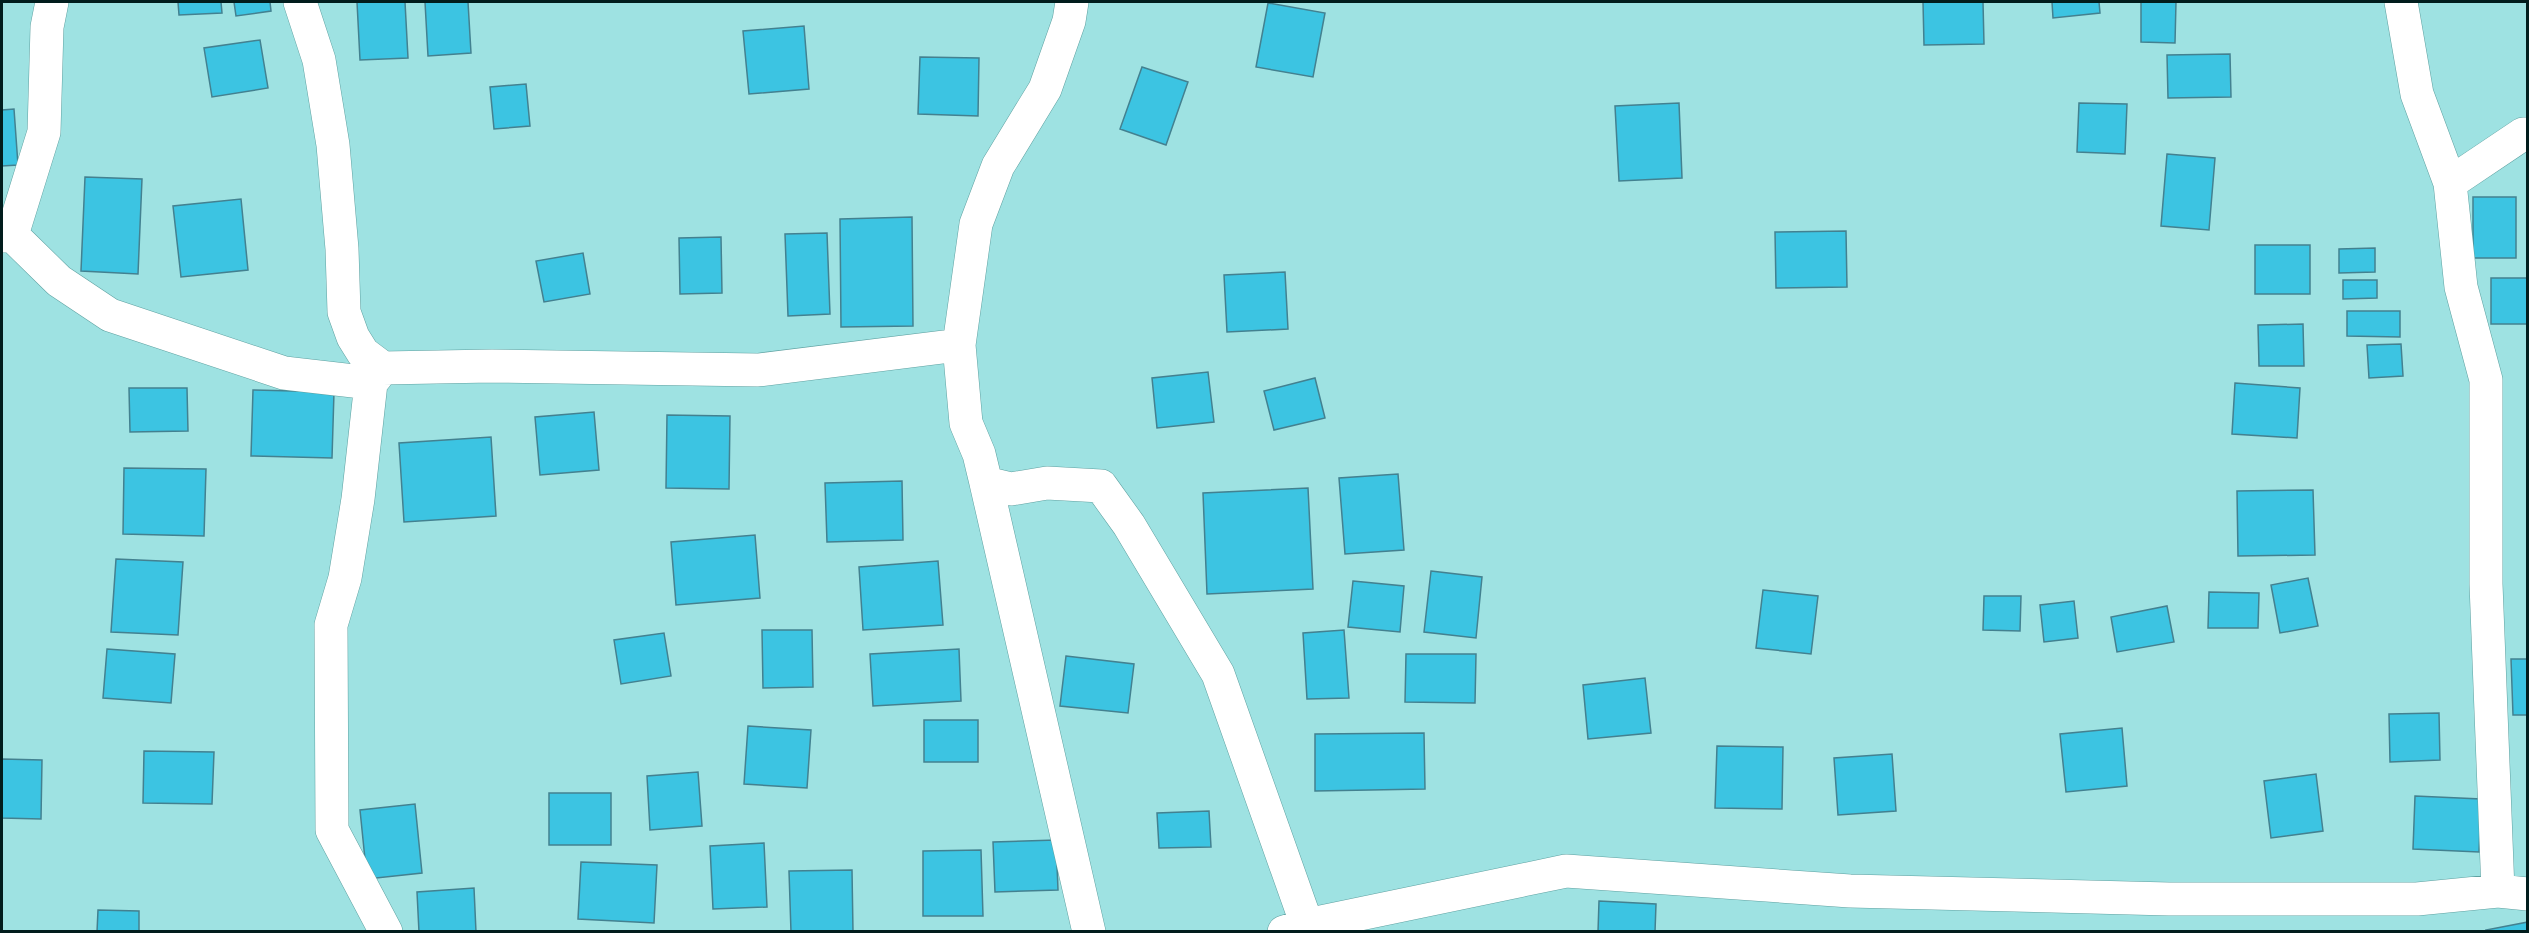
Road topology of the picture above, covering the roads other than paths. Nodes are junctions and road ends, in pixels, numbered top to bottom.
1 (52, 2) edge
2 (300, 2) edge
3 (1072, 2) edge
4 (2401, 2) edge
5 (2528, 134) edge
6 (2450, 183) junction
7 (7, 236) edge
8 (959, 345) junction
9 (377, 375) junction
10 (986, 483) junction
11 (2513, 892) edge
12 (1296, 928) edge
13 (386, 932) edge
14 (1089, 932) edge

1 - 7 street
2 - 9 street
3 - 8 street
4 - 6 street
5 - 6 street
6 - 11 street
7 - 9 street
8 - 9 street
8 - 10 street
9 - 13 street
10 - 12 street
10 - 14 street
11 - 12 street

